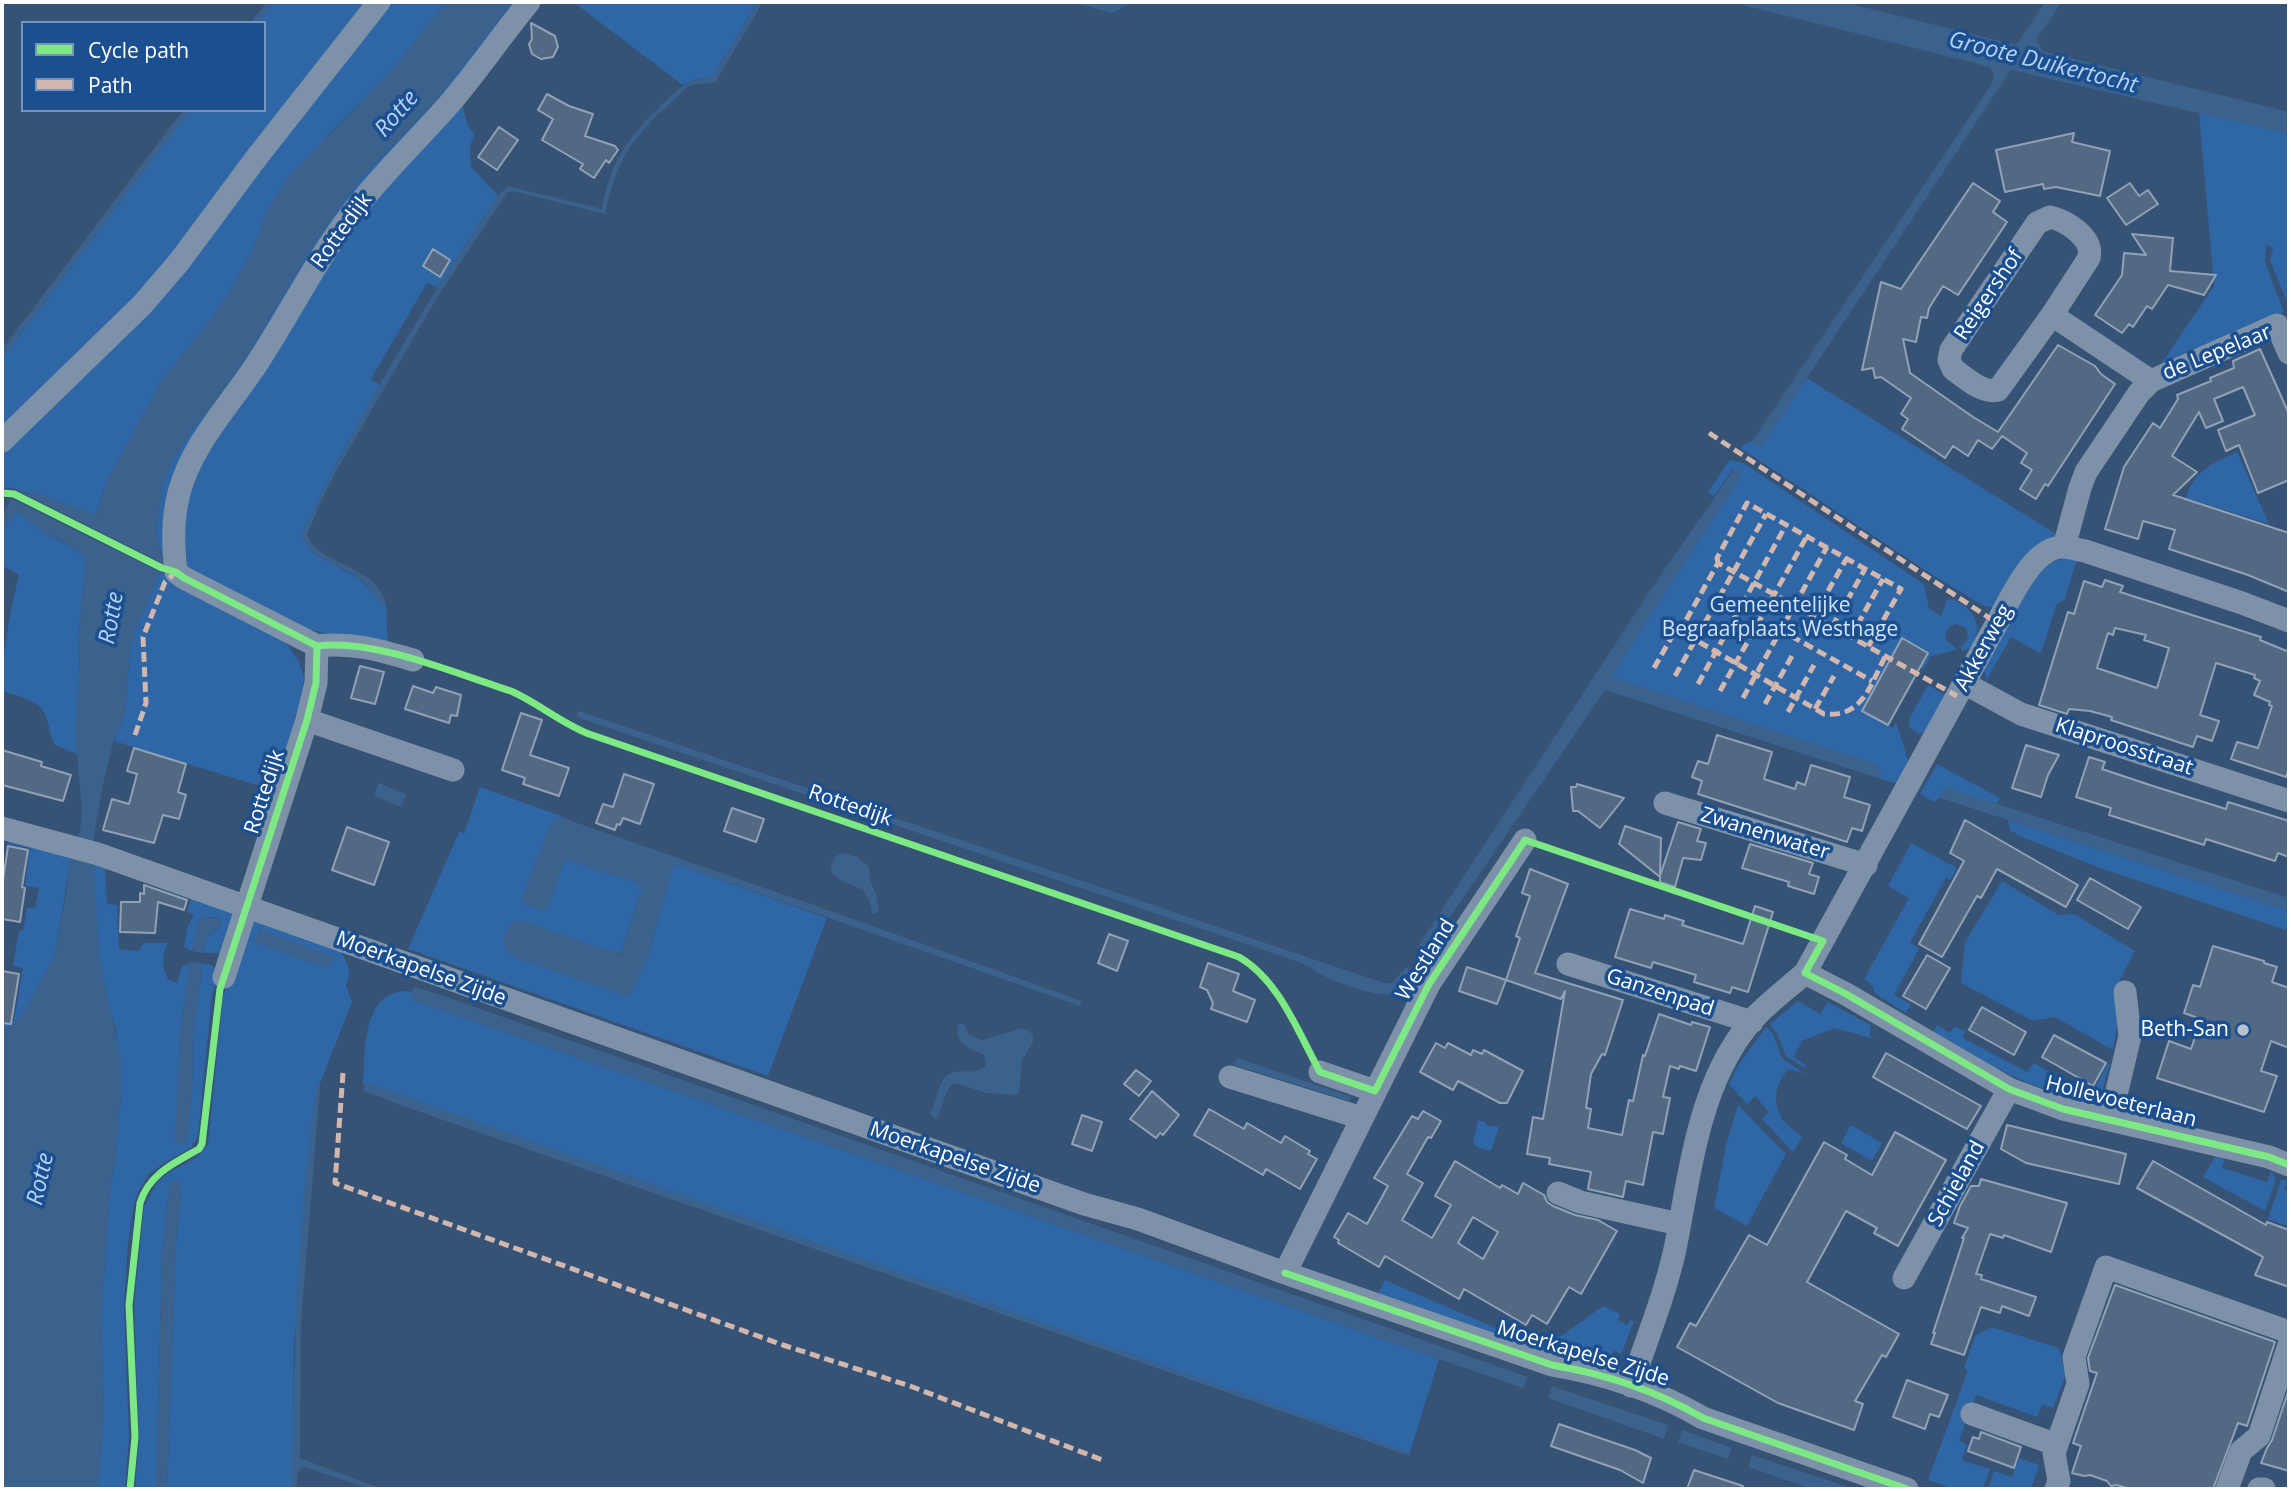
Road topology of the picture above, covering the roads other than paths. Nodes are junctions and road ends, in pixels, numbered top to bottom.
1 (379, 2) edge
2 (529, 2) edge
3 (2052, 315) junction
4 (2289, 354) edge
5 (2151, 381) junction
6 (2, 440) edge
7 (2064, 547) junction
8 (2289, 621) edge
9 (317, 646) junction
10 (413, 660) dead end
11 (1964, 682) junction
12 (307, 720) junction
13 (453, 770) dead end
14 (2289, 801) edge
15 (1665, 803) dead end
16 (2, 828) edge
17 (1525, 840) dead end
18 (1866, 865) junction
19 (247, 906) junction
20 (1568, 964) dead end
21 (1805, 973) junction
22 (223, 977) dead end
23 (2125, 992) dead end
24 (1752, 1022) junction
25 (1320, 1072) dead end
26 (1230, 1077) dead end
27 (2009, 1089) junction
28 (1375, 1091) junction
29 (1362, 1118) junction
30 (2110, 1120) junction
31 (2289, 1165) edge
32 (1558, 1193) dead end
33 (1679, 1224) junction
34 (1285, 1273) junction
35 (1904, 1278) dead end
36 (2289, 1332) edge
37 (2289, 1345) edge
38 (1631, 1386) junction
39 (1972, 1414) dead end
40 (2057, 1445) junction
41 (1907, 1489) edge
42 (2056, 1489) edge
43 (2227, 1489) edge
44 (2259, 1489) edge
45 (2264, 1489) edge

1 - 6 street
2 - 9 street, Rottedijk
3 - 3 street, Reigershof
3 - 5 street
4 - 5 street, de Lepelaar
5 - 7 street, de Lepelaar
7 - 8 street
7 - 11 street, Akkerweg
9 - 10 street, Rottedijk
9 - 12 street, Rottedijk
11 - 14 street, Klaproosstraat
11 - 18 street, Akkerweg
12 - 13 street
12 - 19 street, Rottedijk
15 - 18 street, Zwanenwater
16 - 19 street, Moerkapelse Zijde
17 - 28 street, Westland
18 - 21 street, Akkerweg
19 - 22 street, Rottedijk
19 - 34 street, Moerkapelse Zijde
20 - 24 street, Ganzenpad
21 - 24 street
21 - 27 street, Hollevoeterlaan
23 - 30 street
24 - 33 street
25 - 28 street
26 - 29 street
27 - 30 street, Hollevoeterlaan
27 - 35 street, Schieland
28 - 29 street, Westland
29 - 34 street, Westland
30 - 31 street, Hollevoeterlaan
32 - 33 street
33 - 38 street
34 - 38 street, Moerkapelse Zijde
36 - 40 street
37 - 43 street
38 - 41 street, Moerkapelse Zijde
39 - 40 street
40 - 42 street
44 - 45 street

